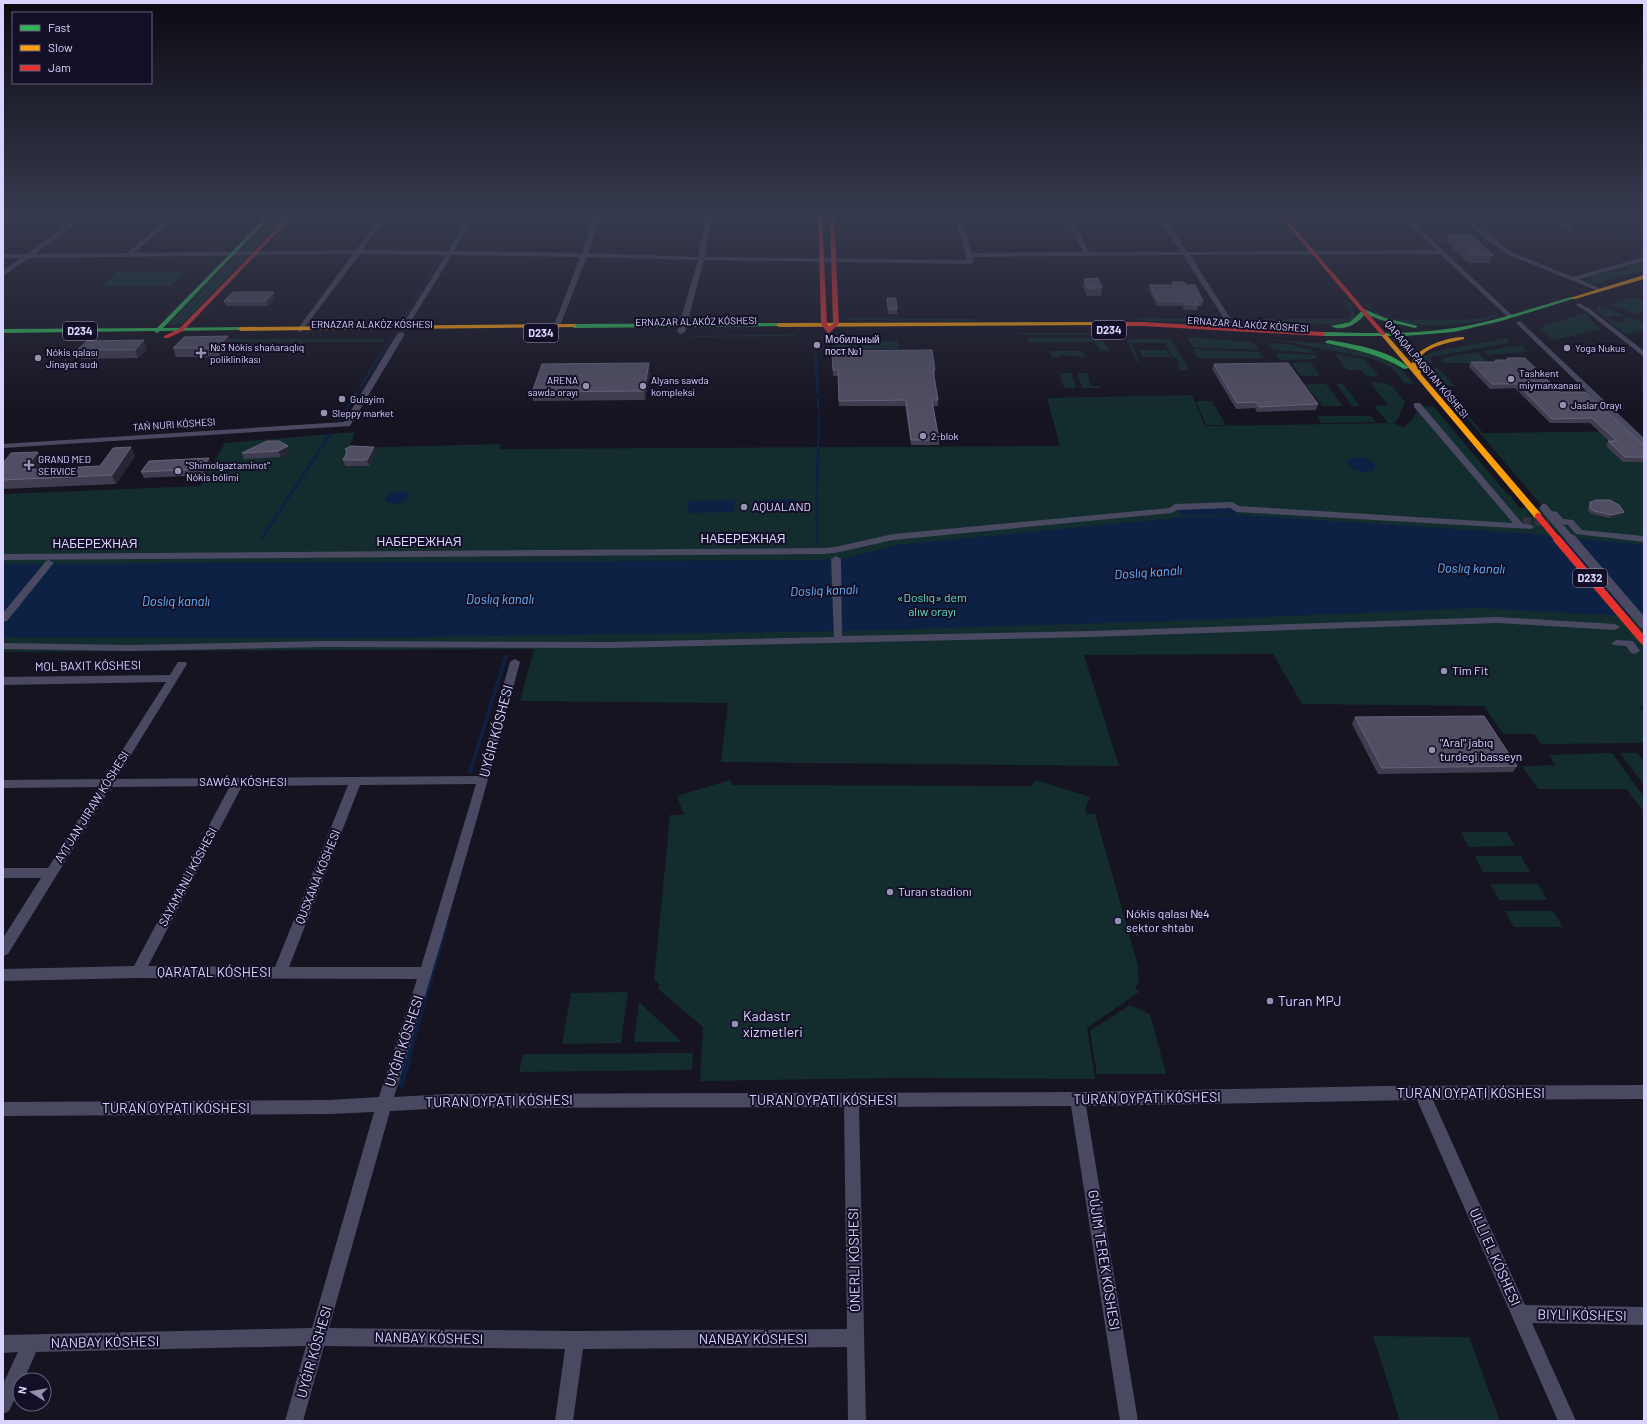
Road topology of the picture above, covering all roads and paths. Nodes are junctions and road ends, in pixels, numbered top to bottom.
1 (206, 280) edge
2 (233, 280) edge
3 (336, 280) edge
4 (433, 280) edge
5 (574, 280) edge
6 (694, 280) edge
7 (823, 280) edge
8 (834, 280) edge
9 (1203, 280) edge
10 (1338, 280) edge
11 (1472, 280) edge
12 (1577, 280) edge
13 (1632, 280) edge
14 (1644, 286) edge
15 (1600, 290) junction
16 (1579, 305) junction
17 (1364, 311) junction
18 (1510, 316) junction
19 (836, 320) junction
20 (826, 324) junction
21 (1519, 324) junction
22 (1181, 325) junction
23 (1231, 325) junction
24 (1052, 327) junction
25 (1471, 327) junction
26 (556, 328) junction
27 (682, 329) junction
28 (300, 330) junction
29 (1247, 330) junction
30 (3, 331) edge
31 (157, 331) junction
32 (187, 332) junction
33 (402, 332) junction
34 (1386, 337) junction
35 (3, 338) edge
36 (1462, 338) junction
37 (1306, 340) junction
38 (1644, 355) edge
39 (1418, 376) junction
40 (1417, 405) dead end
41 (1644, 442) edge
42 (3, 446) edge
43 (1541, 512) junction
44 (1554, 514) tunnel mouth
45 (1644, 538) edge
46 (836, 554) junction
47 (3, 557) edge
48 (49, 563) dead end
49 (3, 619) edge
50 (1644, 624) edge
51 (1615, 627) dead end
52 (838, 635) dead end
53 (1643, 641) edge
54 (1617, 643) dead end
55 (3, 646) edge
56 (1635, 651) dead end
57 (515, 662) dead end
58 (182, 664) dead end
59 (174, 678) junction
60 (3, 680) edge
61 (483, 780) junction
62 (356, 781) junction
63 (108, 782) junction
64 (238, 782) junction
65 (3, 784) edge
66 (3, 873) edge
67 (51, 873) junction
68 (3, 950) edge
69 (138, 972) junction
70 (280, 972) junction
71 (426, 973) junction
72 (3, 975) edge
73 (1644, 1092) edge
74 (1422, 1093) junction
75 (1077, 1099) junction
76 (851, 1100) junction
77 (384, 1104) junction
78 (3, 1109) edge
79 (1521, 1314) junction
80 (1644, 1316) edge
81 (318, 1337) junction
82 (856, 1338) junction
83 (575, 1340) junction
84 (31, 1343) junction
85 (3, 1344) edge
86 (3, 1405) edge
87 (294, 1421) edge
88 (564, 1421) edge
89 (857, 1421) edge
90 (1129, 1421) edge
91 (1567, 1421) edge

1 - 31 main road
2 - 32 main road
3 - 28 street
4 - 33 street
5 - 26 street
6 - 27 street
7 - 20 main road
8 - 19 main road
9 - 23 street
10 - 17 main road, QARAQALPAQSTAN KÓSHESI
11 - 18 street
12 - 15 street
13 - 15 main road, D234
14 - 16 main road, D234
15 - 18 main road, D234
16 - 21 main road, D234
16 - 38 street
17 - 23 main road
17 - 25 main road
17 - 34 main road, QARAQALPAQSTAN KÓSHESI
18 - 25 main road, D234
19 - 20 main road, ERNAZAR ALAKÓZ KÓSHESI / D234
19 - 24 main road, ERNAZAR ALAKÓZ KÓSHESI / D234
20 - 24 main road, ERNAZAR ALAKÓZ KÓSHESI / D234
20 - 27 main road, ERNAZAR ALAKÓZ KÓSHESI / D234
21 - 36 main road, D234
21 - 41 street
22 - 23 main road
22 - 24 main road, ERNAZAR ALAKÓZ KÓSHESI / D234
22 - 29 main road, ERNAZAR ALAKÓZ KÓSHESI / D234
23 - 29 street
24 - 37 main road, ERNAZAR ALAKÓZ KÓSHESI / D234
25 - 34 main road, D234
26 - 27 main road, ERNAZAR ALAKÓZ KÓSHESI / D234
26 - 33 main road, ERNAZAR ALAKÓZ KÓSHESI / D234
27 - 33 main road, ERNAZAR ALAKÓZ KÓSHESI / D234
28 - 32 main road, ERNAZAR ALAKÓZ KÓSHESI / D234
28 - 33 main road, ERNAZAR ALAKÓZ KÓSHESI / D234
29 - 34 main road, ERNAZAR ALAKÓZ KÓSHESI / D234
30 - 31 main road, ERNAZAR ALAKÓZ KÓSHESI / D234
31 - 32 main road, ERNAZAR ALAKÓZ KÓSHESI / D234
32 - 33 main road, ERNAZAR ALAKÓZ KÓSHESI / D234
32 - 35 main road, ERNAZAR ALAKÓZ KÓSHESI / D234
33 - 42 street
34 - 36 main road, D234
34 - 37 main road, ERNAZAR ALAKÓZ KÓSHESI / D234
34 - 39 main road, QARAQALPAQSTAN KÓSHESI / D232
36 - 39 main road
37 - 39 main road
39 - 43 main road, QARAQALPAQSTAN KÓSHESI / D232
40 - 46 street, НАБЕРЕЖНАЯ
43 - 50 street, bridge
43 - 53 main road, D232, bridge
44 - 45 street
46 - 47 street, НАБЕРЕЖНАЯ
46 - 52 street
48 - 49 street
51 - 55 street
54 - 56 street
57 - 61 street
58 - 59 street
59 - 60 street
59 - 63 street
61 - 62 street, SAWǴA KÓSHESI
61 - 71 street
62 - 64 street, SAWǴA KÓSHESI
62 - 70 street, QUSXANA KÓSHESI
63 - 64 street, SAWǴA KÓSHESI
63 - 65 street, SAWǴA KÓSHESI
63 - 67 street
64 - 69 street
66 - 67 street
67 - 68 street
69 - 70 street, QARATAL KÓSHESI
69 - 72 street, QARATAL KÓSHESI
70 - 71 street, QARATAL KÓSHESI
71 - 77 street
73 - 74 street
74 - 75 street
74 - 79 street
75 - 76 street
75 - 90 street, GÚJIM TEREK KÓSHESI
76 - 77 street
76 - 82 street, ÓNERLI KÓSHESI
77 - 78 street
77 - 81 street
79 - 80 street, BIYLI KÓSHESI
79 - 91 street
81 - 83 street, NANBAY KÓSHESI
81 - 84 street, NANBAY KÓSHESI
81 - 87 street
82 - 83 street, NANBAY KÓSHESI
82 - 89 street, ÓNERLI KÓSHESI
83 - 88 street
84 - 85 street, NANBAY KÓSHESI
84 - 86 street

